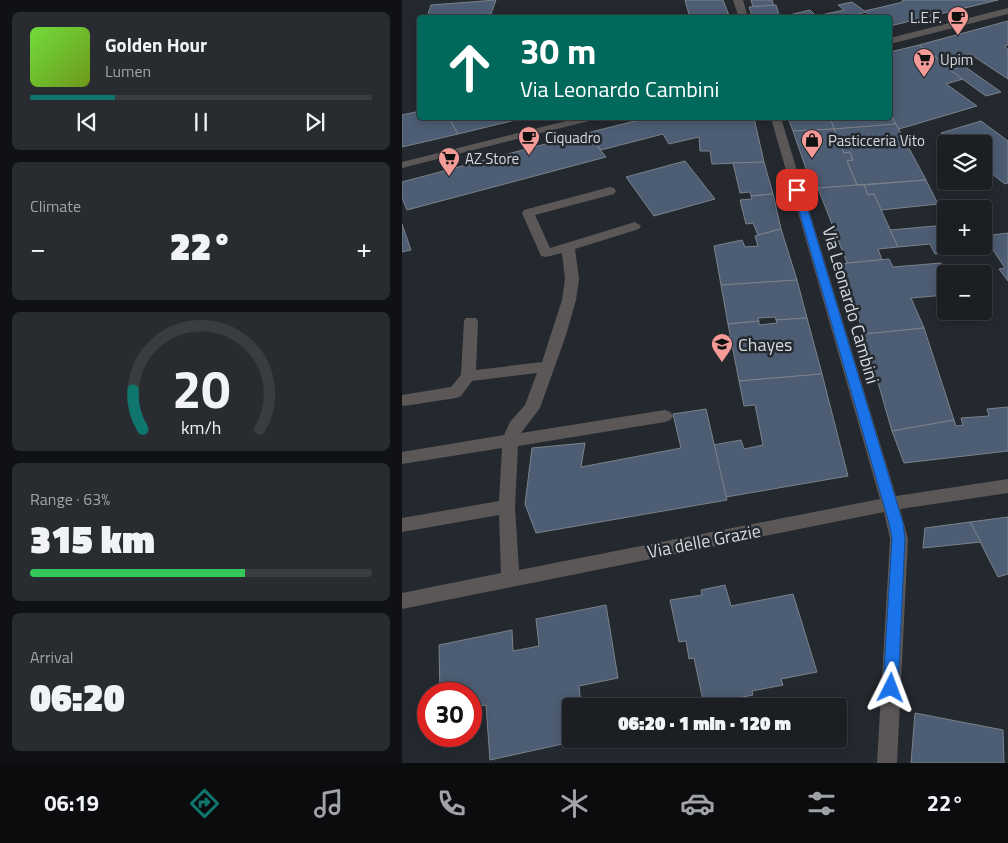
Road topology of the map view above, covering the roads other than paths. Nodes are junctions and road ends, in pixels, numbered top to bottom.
1 (738, 0) edge
2 (1008, 11) edge
3 (743, 15) edge
4 (892, 40) edge
5 (581, 120) edge
6 (777, 120) edge
7 (402, 165) edge
8 (610, 191) dead end
9 (635, 226) dead end
10 (568, 247) junction
11 (471, 321) dead end
12 (546, 367) junction
13 (468, 376) junction
14 (404, 400) dead end
15 (665, 416) dead end
16 (510, 441) junction
17 (402, 458) edge
18 (1008, 486) edge
19 (889, 504) junction
20 (507, 507) junction
21 (402, 525) edge
22 (510, 580) junction
23 (402, 601) edge
24 (887, 763) edge

1 - 3 street
2 - 4 street
5 - 7 street
6 - 19 street, Via Leonardo Cambini
8 - 10 street
9 - 10 street
10 - 12 street
11 - 13 street
12 - 13 street
12 - 16 street
13 - 14 street
15 - 16 street
16 - 17 street
16 - 20 street
18 - 19 street, Via delle Grazie
19 - 22 street, Via delle Grazie
19 - 24 street, Via Leonardo Cambini
20 - 21 street
20 - 22 street
22 - 23 street, Via delle Grazie

